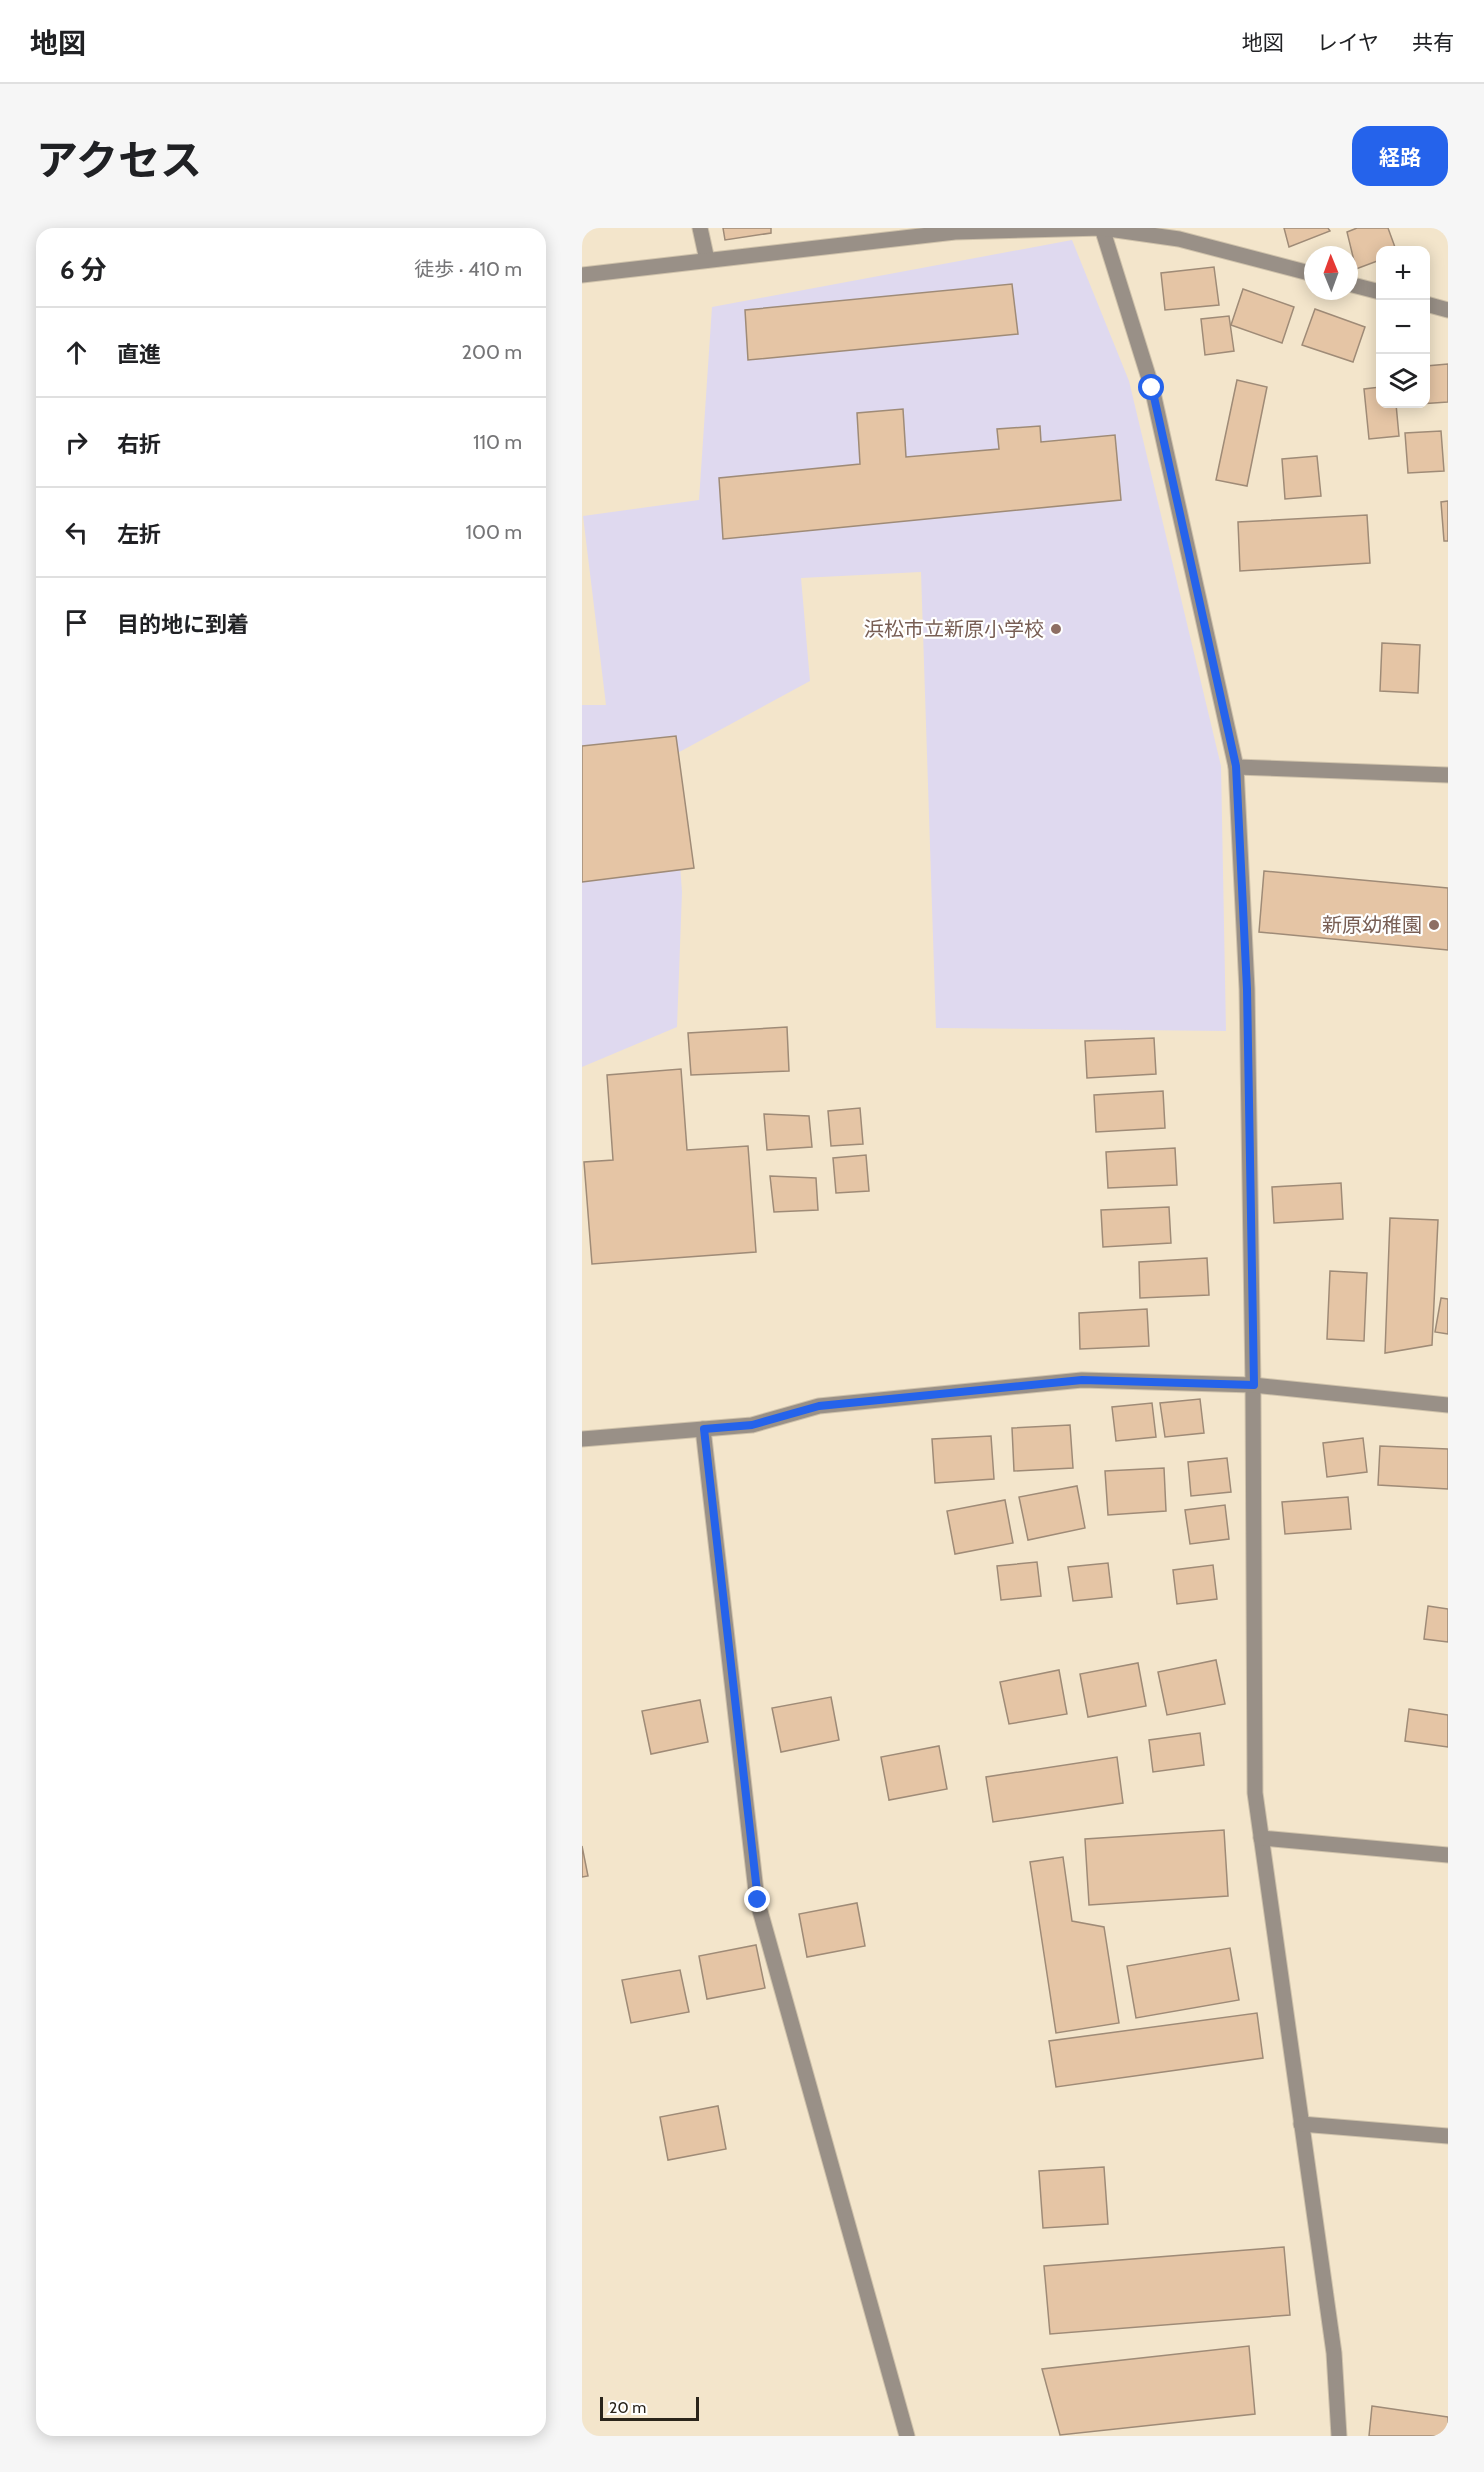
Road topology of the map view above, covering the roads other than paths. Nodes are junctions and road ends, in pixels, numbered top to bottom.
1 (700, 228) edge
2 (1102, 228) edge
3 (707, 260) junction
4 (1304, 272) edge
5 (582, 275) edge
6 (1358, 286) edge
7 (1376, 291) edge
8 (1430, 305) edge
9 (1448, 310) edge
10 (1236, 766) junction
11 (1448, 775) edge
12 (1254, 1385) junction
13 (1448, 1405) edge
14 (704, 1429) junction
15 (582, 1439) edge
16 (1261, 1838) junction
17 (1448, 1854) edge
18 (1301, 2124) junction
19 (1448, 2136) edge
20 (907, 2436) edge
21 (1339, 2436) edge

1 - 3 street
2 - 3 street
2 - 4 street
2 - 10 street
3 - 5 street
6 - 7 street
8 - 9 street
10 - 11 street
10 - 12 street
12 - 13 street
12 - 14 street
12 - 16 street
14 - 15 street
14 - 20 street
16 - 17 street
16 - 18 street
18 - 19 street
18 - 21 street

